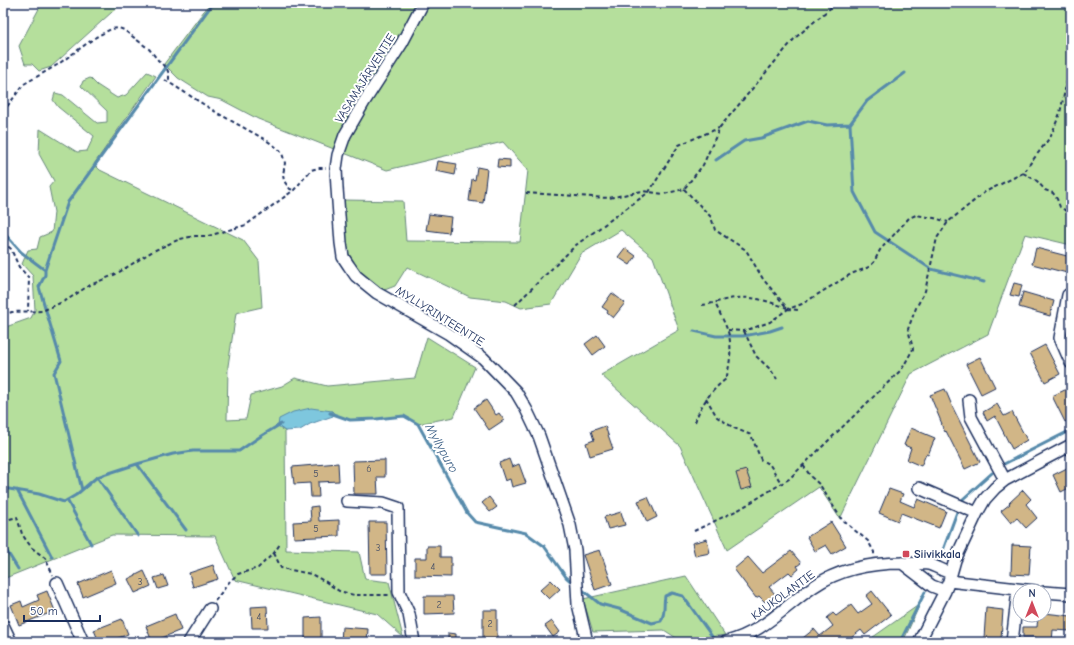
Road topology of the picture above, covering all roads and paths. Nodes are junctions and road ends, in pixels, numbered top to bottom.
1 (40, 3) edge
2 (423, 3) edge
3 (841, 3) edge
4 (36, 5) dead end
5 (1071, 36) edge
6 (165, 80) dead end
7 (169, 82) junction
8 (3, 112) edge
9 (720, 127) junction
10 (336, 169) junction
11 (1023, 173) junction
12 (684, 189) junction
13 (294, 190) junction
14 (648, 192) junction
15 (526, 193) dead end
16 (1071, 214) edge
17 (948, 222) junction
18 (3, 242) edge
19 (1068, 296) dead end
20 (715, 303) junction
21 (702, 305) dead end
22 (516, 306) dead end
23 (788, 309) junction
24 (799, 310) dead end
25 (28, 311) junction
26 (3, 315) edge
27 (728, 330) junction
28 (744, 331) junction
29 (1071, 363) edge
30 (777, 380) dead end
31 (706, 398) junction
32 (969, 400) dead end
33 (695, 422) dead end
34 (1071, 445) edge
35 (803, 465) junction
36 (1005, 480) junction
37 (781, 483) junction
38 (919, 488) dead end
39 (347, 501) dead end
40 (977, 513) junction
41 (3, 521) edge
42 (694, 531) dead end
43 (280, 544) dead end
44 (274, 553) junction
45 (902, 563) junction
46 (874, 565) junction
47 (948, 582) junction
48 (57, 583) joint
49 (1012, 589) edge
50 (1052, 593) edge
51 (1071, 594) edge
52 (401, 596) junction
53 (210, 609) joint
54 (1014, 623) edge
55 (3, 625) edge
56 (11, 642) edge
57 (83, 642) edge
58 (189, 642) edge
59 (414, 642) edge
60 (586, 642) edge
61 (726, 642) edge
62 (919, 642) edge
63 (1012, 642) edge

1 - 4 path
2 - 10 street, VASAMAJÄRVENTIE
3 - 9 path
5 - 11 path
6 - 7 path
7 - 8 path
7 - 13 path
9 - 12 path
9 - 14 path
10 - 13 path
10 - 60 street, MYLLYRINTEENTIE
11 - 16 path
11 - 17 path
12 - 14 path
12 - 23 path
13 - 25 path
14 - 15 path
14 - 22 path
17 - 23 path
17 - 35 path
18 - 25 path
19 - 29 street
20 - 21 path
20 - 23 path
20 - 27 path
23 - 24 path
23 - 28 path
25 - 26 path
27 - 28 path
27 - 31 path
28 - 30 path
31 - 33 path
31 - 37 path
32 - 36 street
34 - 36 street
35 - 37 path
35 - 46 path
36 - 40 street
37 - 42 path
38 - 40 street
39 - 52 street
40 - 47 street
41 - 48 path
43 - 44 path
44 - 52 path
44 - 53 path
45 - 46 street, KAUKOLANTIE
45 - 47 street, KAUKOLANTIE
45 - 47 street, KAUKOLANTIE
46 - 61 street, KAUKOLANTIE
47 - 49 street, KAUKOLANTIE
47 - 62 street
48 - 57 street
50 - 51 street
52 - 59 street
53 - 58 street
54 - 63 street
55 - 56 street

